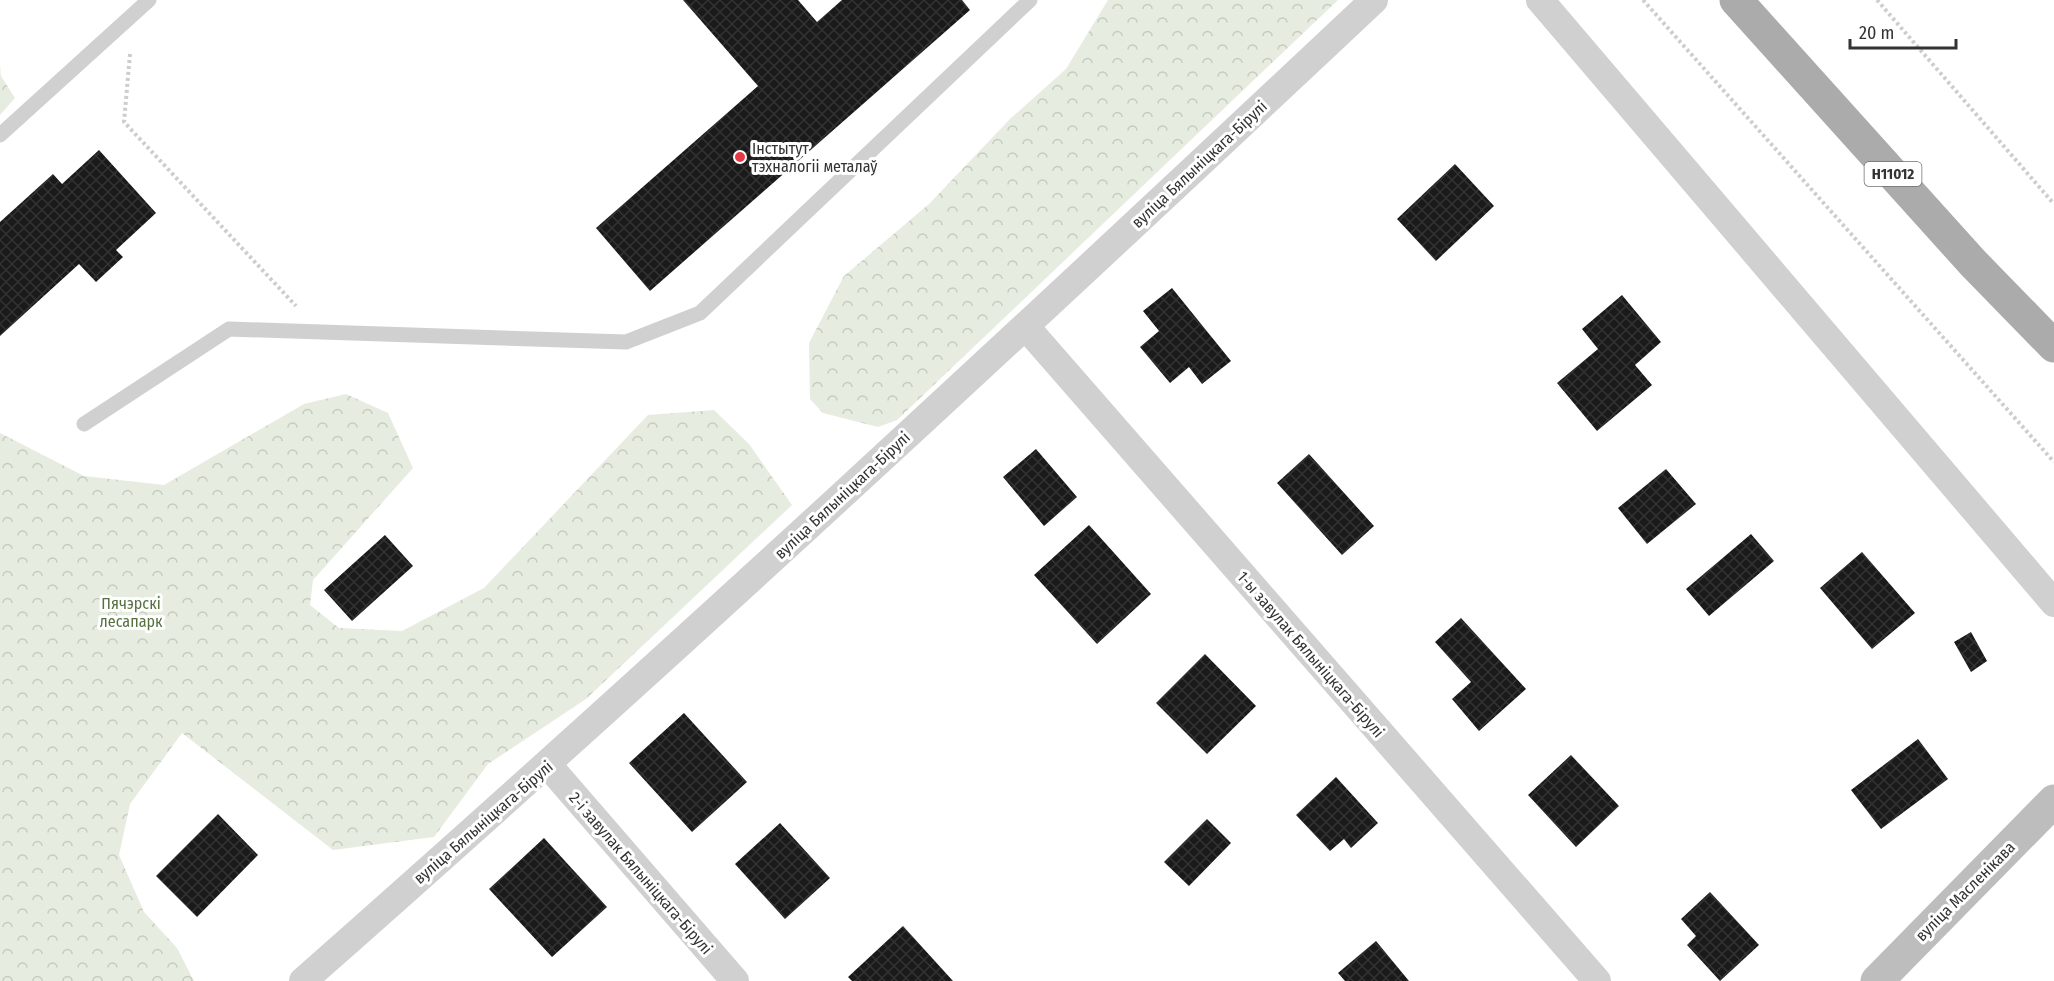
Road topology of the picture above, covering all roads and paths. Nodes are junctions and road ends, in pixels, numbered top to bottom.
1 (149, 0) edge
2 (1030, 0) edge
3 (1374, 0) edge
4 (1540, 0) edge
5 (1643, 0) edge
6 (1736, 0) edge
7 (1877, 0) edge
8 (133, 15) junction
9 (0, 135) edge
10 (2054, 204) edge
11 (1026, 327) junction
12 (321, 332) junction
13 (2054, 346) edge
14 (84, 424) dead end
15 (2054, 462) edge
16 (2054, 603) edge
17 (548, 765) junction
18 (2054, 801) edge
19 (303, 981) edge
20 (735, 981) edge
21 (1597, 981) edge
22 (1876, 981) edge

1 - 8 lane
2 - 12 lane
3 - 11 street, вуліца Бялыніцкага-Бірулі
4 - 16 street
5 - 15 path
6 - 13 main road, Н11012
7 - 10 path
8 - 9 lane
8 - 12 path
11 - 17 street, вуліца Бялыніцкага-Бірулі
11 - 21 street, 1-ы завулак Бялыніцкага-Бірулі
12 - 14 lane
17 - 19 street, вуліца Бялыніцкага-Бірулі
17 - 20 street, 2-і завулак Бялыніцкага-Бірулі
18 - 22 main road, вуліца Масленікава

